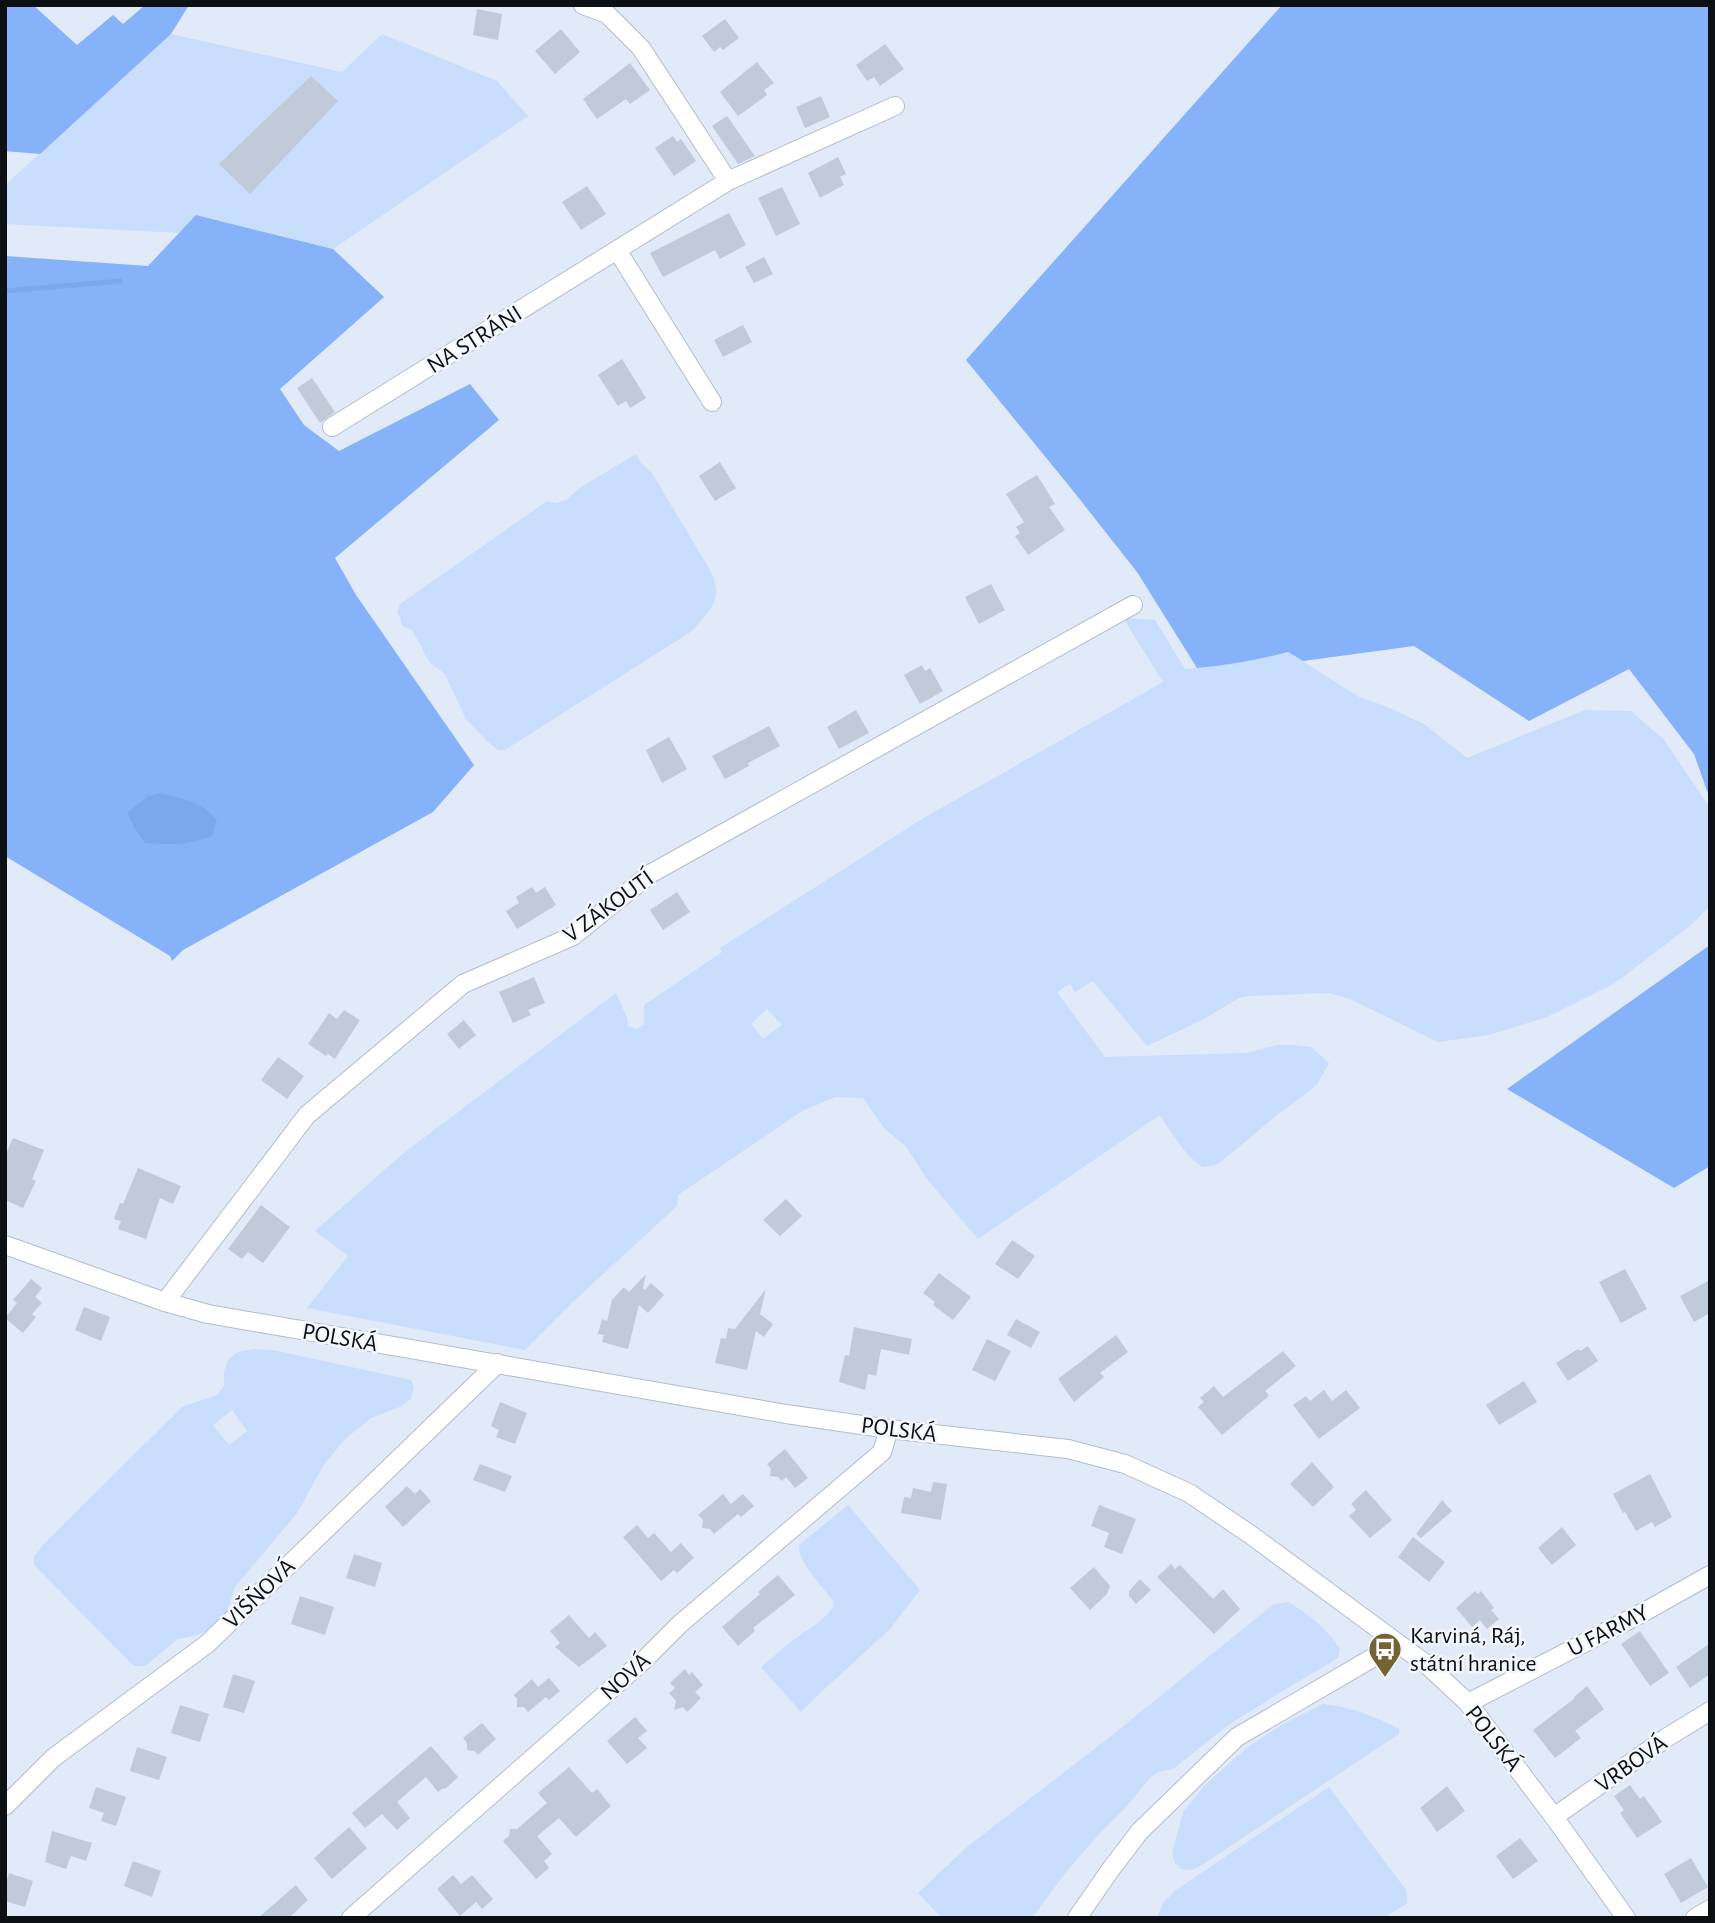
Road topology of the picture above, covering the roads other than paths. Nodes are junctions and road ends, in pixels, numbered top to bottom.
1 (583, 5) edge
2 (895, 106) dead end
3 (728, 181) junction
4 (617, 250) junction
5 (712, 402) dead end
6 (332, 427) dead end
7 (1133, 606) dead end
8 (5, 1245) edge
9 (165, 1302) junction
10 (498, 1363) junction
11 (888, 1429) junction
12 (1710, 1575) edge
13 (1398, 1643) junction
14 (1468, 1703) junction
15 (1710, 1711) edge
16 (5, 1806) edge
17 (1554, 1817) junction
18 (1710, 1909) edge
19 (351, 1918) edge
20 (1077, 1918) edge
21 (1626, 1918) edge
22 (1695, 1918) edge

1 - 3 street
2 - 3 street, NA STRÁNI
3 - 4 street, NA STRÁNI
4 - 5 street
4 - 6 street, NA STRÁNI
7 - 9 street, V ZÁKOUTÍ
8 - 9 street, POLSKÁ
9 - 10 street, POLSKÁ
10 - 11 street, POLSKÁ
10 - 16 street, VIŠŇOVÁ
11 - 13 street, POLSKÁ
11 - 19 street, NOVÁ
12 - 14 street, U FARMY
13 - 14 street, POLSKÁ
13 - 20 street
14 - 17 street, POLSKÁ
15 - 17 street, VRBOVÁ
17 - 21 street, POLSKÁ
18 - 22 street

